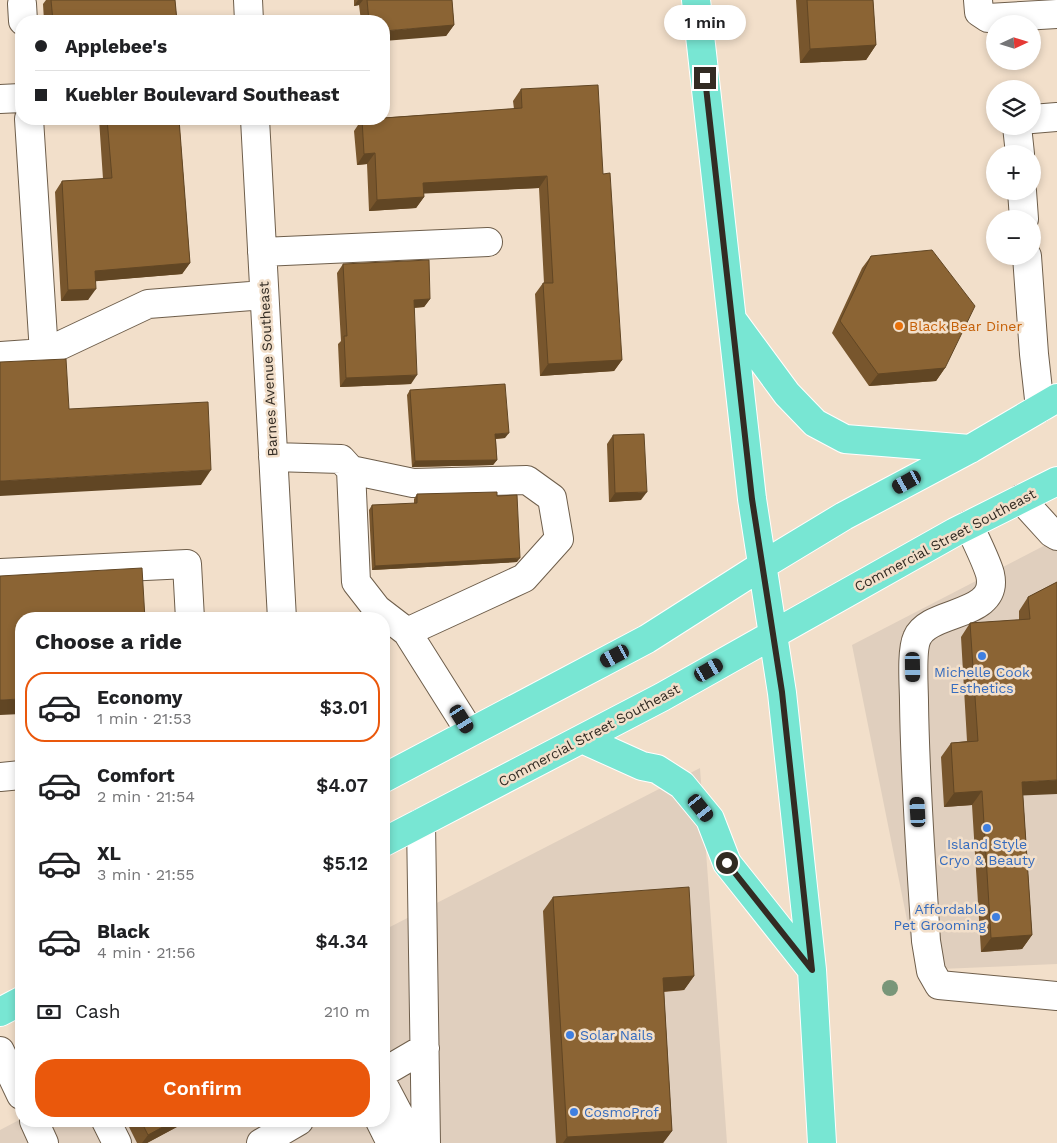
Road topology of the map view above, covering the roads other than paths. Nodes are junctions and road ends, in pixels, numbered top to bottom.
1 (248, 0) edge
2 (696, 0) edge
3 (978, 0) edge
4 (1057, 14) edge
5 (249, 15) edge
6 (15, 98) edge
7 (0, 99) edge
8 (1057, 117) edge
9 (1041, 118) edge
10 (29, 125) edge
11 (255, 125) edge
12 (488, 242) dead end
13 (262, 252) junction
14 (1028, 265) edge
15 (264, 295) junction
16 (732, 319) junction
17 (44, 353) junction
18 (0, 356) edge
19 (1049, 403) edge
20 (970, 449) junction
21 (273, 457) junction
22 (351, 470) junction
23 (1057, 481) edge
24 (1021, 499) junction
25 (969, 525) junction
26 (1057, 536) edge
27 (763, 565) junction
28 (0, 573) edge
29 (190, 612) edge
30 (282, 612) edge
31 (381, 612) edge
32 (390, 619) edge
33 (407, 632) junction
34 (773, 633) junction
35 (470, 732) junction
36 (582, 739) junction
37 (390, 775) edge
38 (15, 776) edge
39 (0, 777) edge
40 (421, 823) junction
41 (390, 839) edge
42 (812, 970) junction
43 (1057, 996) edge
44 (15, 1004) edge
45 (0, 1012) edge
46 (424, 1048) junction
47 (0, 1051) edge
48 (390, 1068) edge
49 (15, 1082) edge
50 (390, 1097) edge
51 (37, 1127) edge
52 (109, 1127) edge
53 (289, 1127) edge
54 (383, 1127) edge
55 (44, 1143) edge
56 (117, 1143) edge
57 (261, 1143) edge
58 (391, 1143) edge
59 (414, 1143) edge
60 (426, 1143) edge
61 (822, 1143) edge

1 - 5 street
2 - 16 main road
3 - 4 street
6 - 7 street
8 - 9 street
10 - 17 street
11 - 13 street, Barnes Avenue Southeast
12 - 13 street
13 - 15 street, Barnes Avenue Southeast
14 - 19 street
15 - 17 street
15 - 21 street, Barnes Avenue Southeast
16 - 20 main road
16 - 27 main road
17 - 18 street
19 - 20 main road
20 - 27 main road
21 - 22 street
21 - 30 street, Barnes Avenue Southeast
22 - 31 street
22 - 33 street
23 - 24 main road, Commercial Street Southeast
24 - 25 main road, Commercial Street Southeast
24 - 26 street
25 - 34 main road, Commercial Street Southeast
25 - 43 street
27 - 34 main road
27 - 35 main road
28 - 29 street
32 - 33 street
33 - 35 street
34 - 36 main road, Commercial Street Southeast
34 - 42 main road
35 - 37 main road
36 - 40 main road, Commercial Street Southeast
36 - 42 main road
38 - 39 street
40 - 41 main road, Commercial Street Southeast
40 - 46 street
42 - 61 main road
44 - 45 main road
46 - 48 street
46 - 60 street
47 - 49 street
50 - 59 street
51 - 55 street
52 - 56 street
53 - 57 street
54 - 58 street

